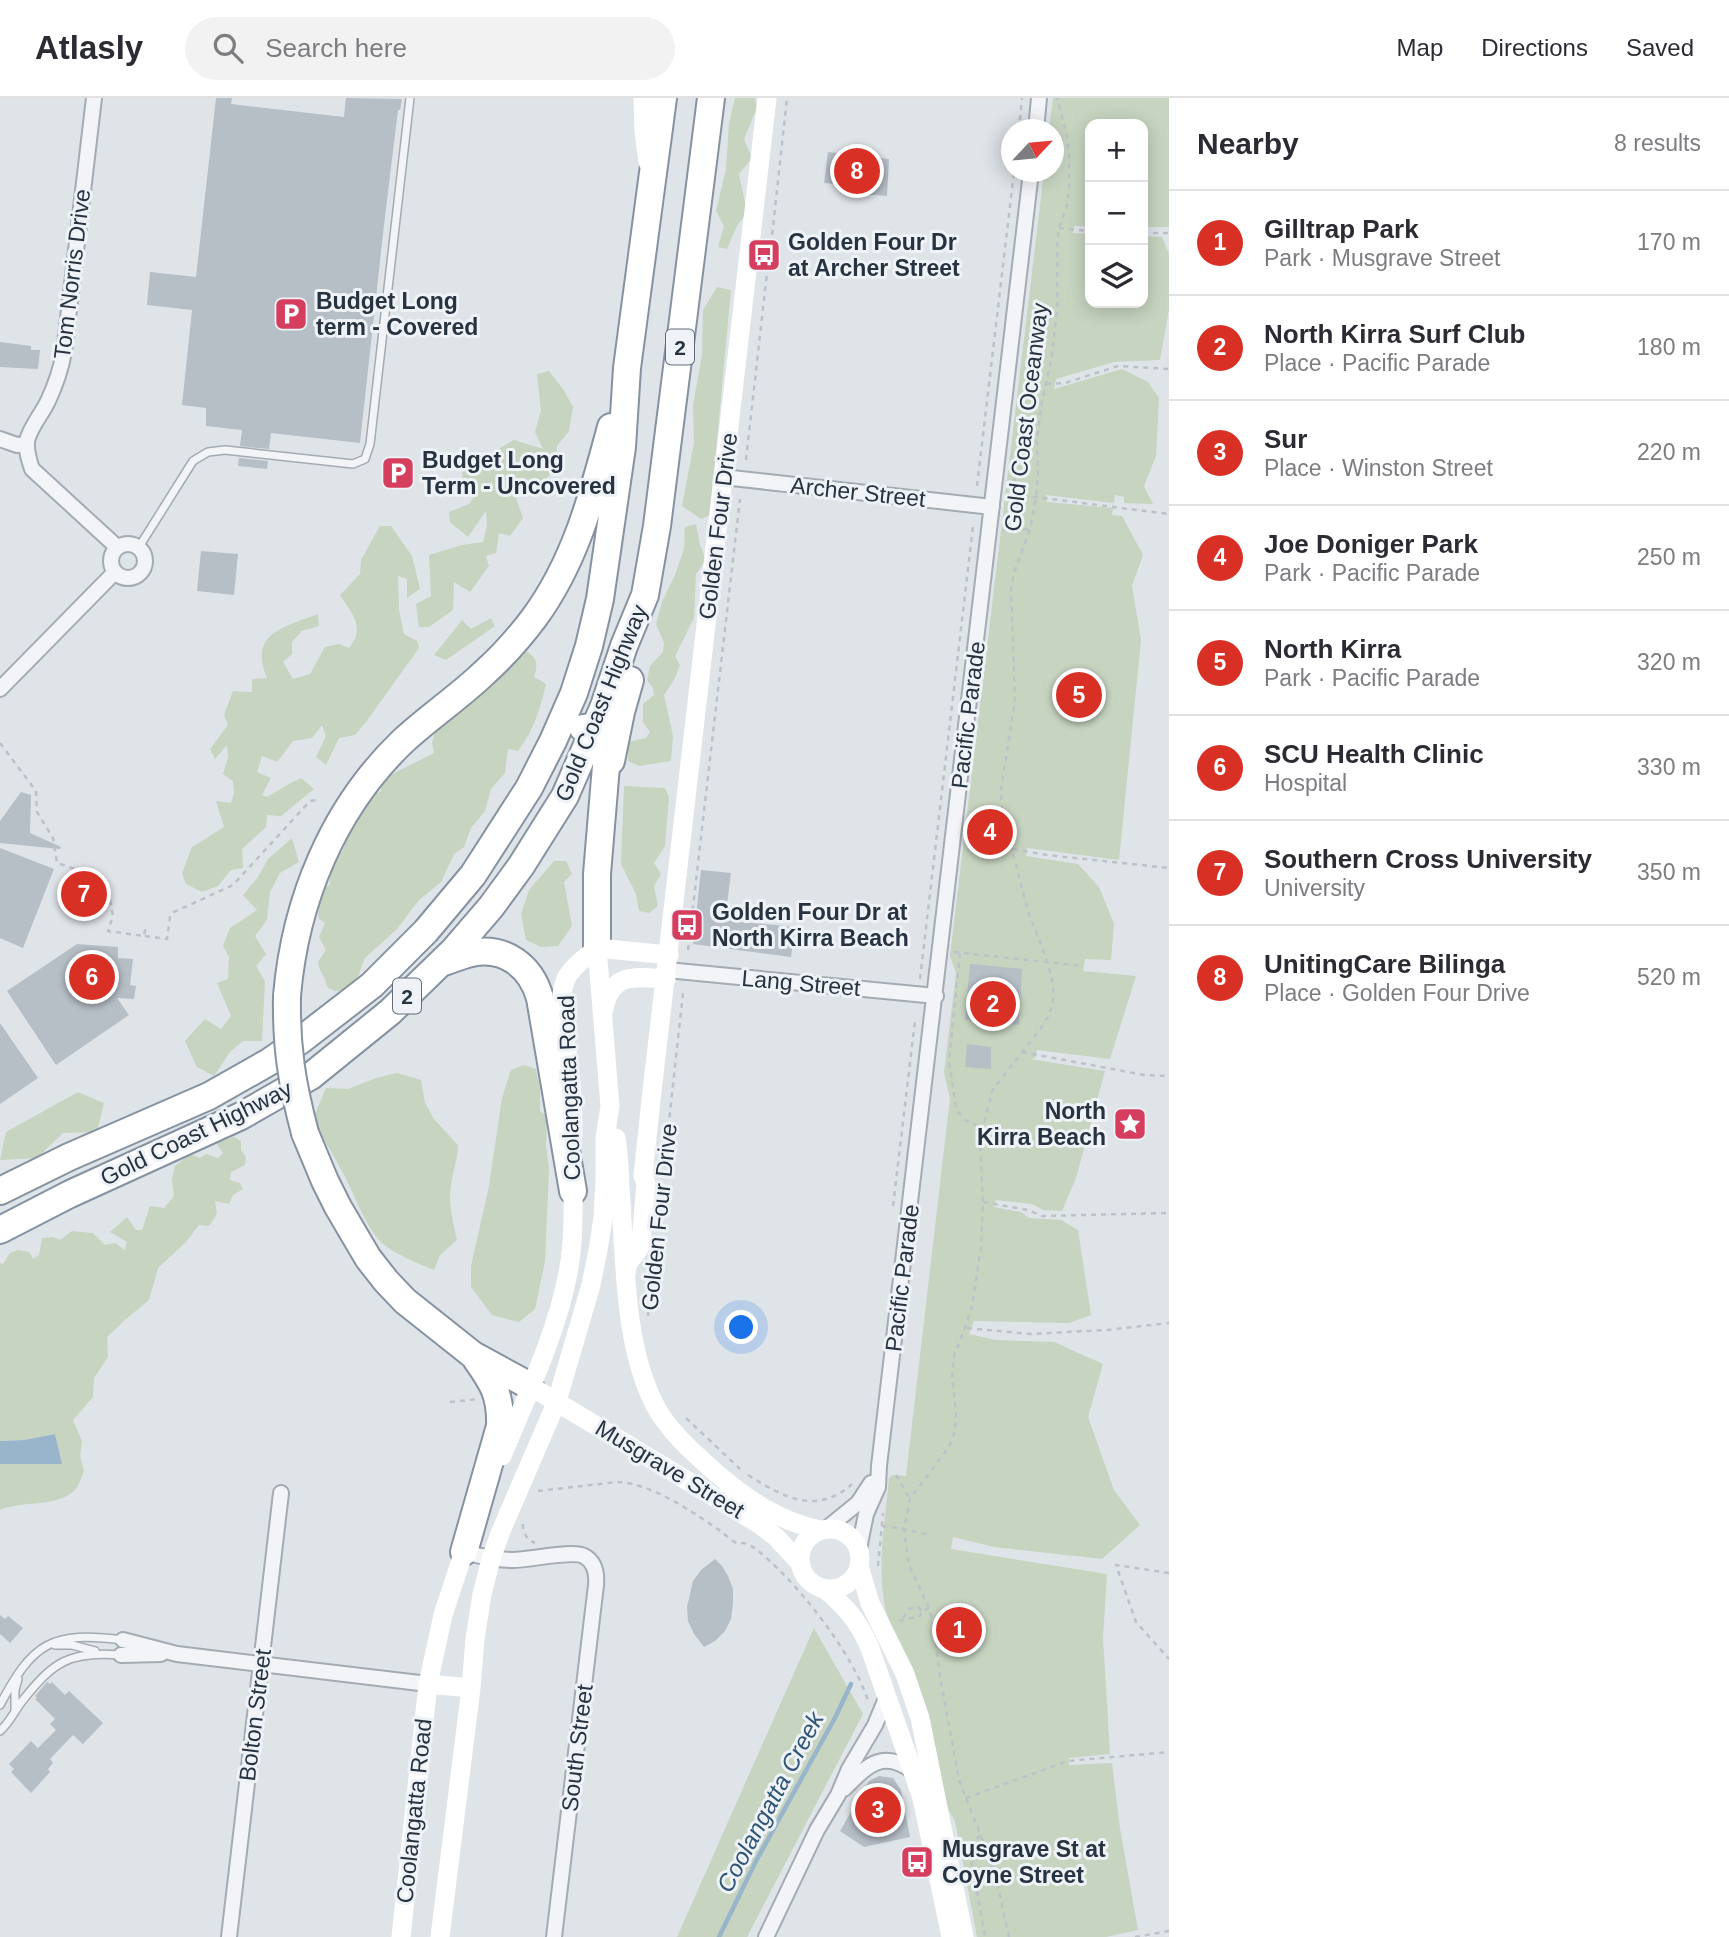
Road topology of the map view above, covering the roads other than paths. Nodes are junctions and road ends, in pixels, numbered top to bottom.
1 (94, 98) edge
2 (410, 98) edge
3 (643, 98) edge
4 (663, 98) edge
5 (711, 98) edge
6 (767, 98) edge
7 (1039, 98) edge
8 (1037, 119) edge
9 (1030, 182) edge
10 (650, 188) junction
11 (627, 368) junction
12 (0, 439) edge
13 (27, 444) junction
14 (723, 477) junction
15 (992, 507) junction
16 (117, 547) junction
17 (139, 547) junction
18 (115, 572) junction
19 (645, 596) junction
20 (0, 689) edge
21 (595, 728) junction
22 (529, 788) junction
23 (603, 808) junction
24 (597, 948) junction
25 (442, 963) junction
26 (672, 963) junction
27 (936, 996) junction
28 (603, 1021) junction
29 (610, 1106) junction
30 (0, 1191) edge
31 (573, 1191) junction
32 (0, 1230) edge
33 (626, 1274) junction
34 (473, 1355) junction
35 (530, 1386) junction
36 (558, 1401) junction
37 (879, 1466) junction
38 (281, 1493) dead end
39 (824, 1530) junction
40 (464, 1552) junction
41 (491, 1559) junction
42 (865, 1563) junction
43 (801, 1564) junction
44 (823, 1587) junction
45 (123, 1640) joint
46 (42, 1648) junction
47 (106, 1654) junction
48 (177, 1654) junction
49 (121, 1655) joint
50 (261, 1664) junction
51 (22, 1669) junction
52 (428, 1684) junction
53 (471, 1688) junction
54 (887, 1696) junction
55 (0, 1705) edge
56 (13, 1715) junction
57 (0, 1730) edge
58 (914, 1772) junction
59 (838, 1795) junction
60 (229, 1937) edge
61 (401, 1937) edge
62 (440, 1937) edge
63 (555, 1937) edge
64 (766, 1937) edge
65 (951, 1937) edge
66 (964, 1937) edge

1 - 13 street, Tom Norris Drive
2 - 17 lane
3 - 10 main road
4 - 10 highway, Gold Coast Highway / 2
5 - 19 highway, Gold Coast Highway / 2
6 - 14 main road, Golden Four Drive
7 - 8 street
9 - 15 street, Pacific Parade
10 - 11 highway, Gold Coast Highway / 2
11 - 22 highway, Gold Coast Highway / 2
11 - 34 highway, bridge
12 - 13 street
13 - 16 street
14 - 15 street, Archer Street
14 - 26 main road, Golden Four Drive
15 - 27 street, Pacific Parade
16 - 17 street
16 - 18 street
17 - 18 street
18 - 20 street
19 - 21 highway, Gold Coast Highway / 2
19 - 23 highway
21 - 22 highway
21 - 23 highway
21 - 25 highway, Gold Coast Highway / 2
22 - 30 highway, Gold Coast Highway / 2
23 - 24 highway
24 - 26 main road
24 - 28 main road, Coolangatta Road
24 - 31 main road, Coolangatta Road
25 - 31 highway
25 - 32 highway, Gold Coast Highway / 2
26 - 27 street, Lang Street
26 - 28 main road
26 - 33 main road, Golden Four Drive
27 - 37 street, Pacific Parade
28 - 29 main road, Coolangatta Road
29 - 33 main road, Golden Four Drive
29 - 36 main road, Coolangatta Road
31 - 35 main road, Coolangatta Road
33 - 39 main road, Golden Four Drive
34 - 35 highway
34 - 40 highway
35 - 36 main road, Musgrave Street
35 - 40 main road, Coolangatta Road
36 - 41 main road, Coolangatta Road
36 - 43 main road, Musgrave Street
37 - 39 street, Pacific Parade
37 - 42 street, Pacific Parade
38 - 50 street, Bolton Street
39 - 42 main road
39 - 43 main road
40 - 41 street
40 - 52 main road, Coolangatta Road
41 - 53 main road, Coolangatta Road
41 - 63 street, South Street
42 - 44 main road
42 - 66 main road
43 - 44 main road
44 - 54 main road
45 - 46 lane
45 - 48 street
46 - 47 lane
46 - 51 lane
47 - 49 lane
47 - 56 lane
48 - 49 street
48 - 50 street
50 - 52 street
50 - 60 street, Bolton Street
51 - 55 lane
51 - 56 lane
52 - 53 main road
52 - 61 main road, Coolangatta Road
53 - 62 main road, Coolangatta Road
54 - 58 main road
54 - 59 street
56 - 57 lane
58 - 59 street
58 - 65 main road
59 - 64 street

